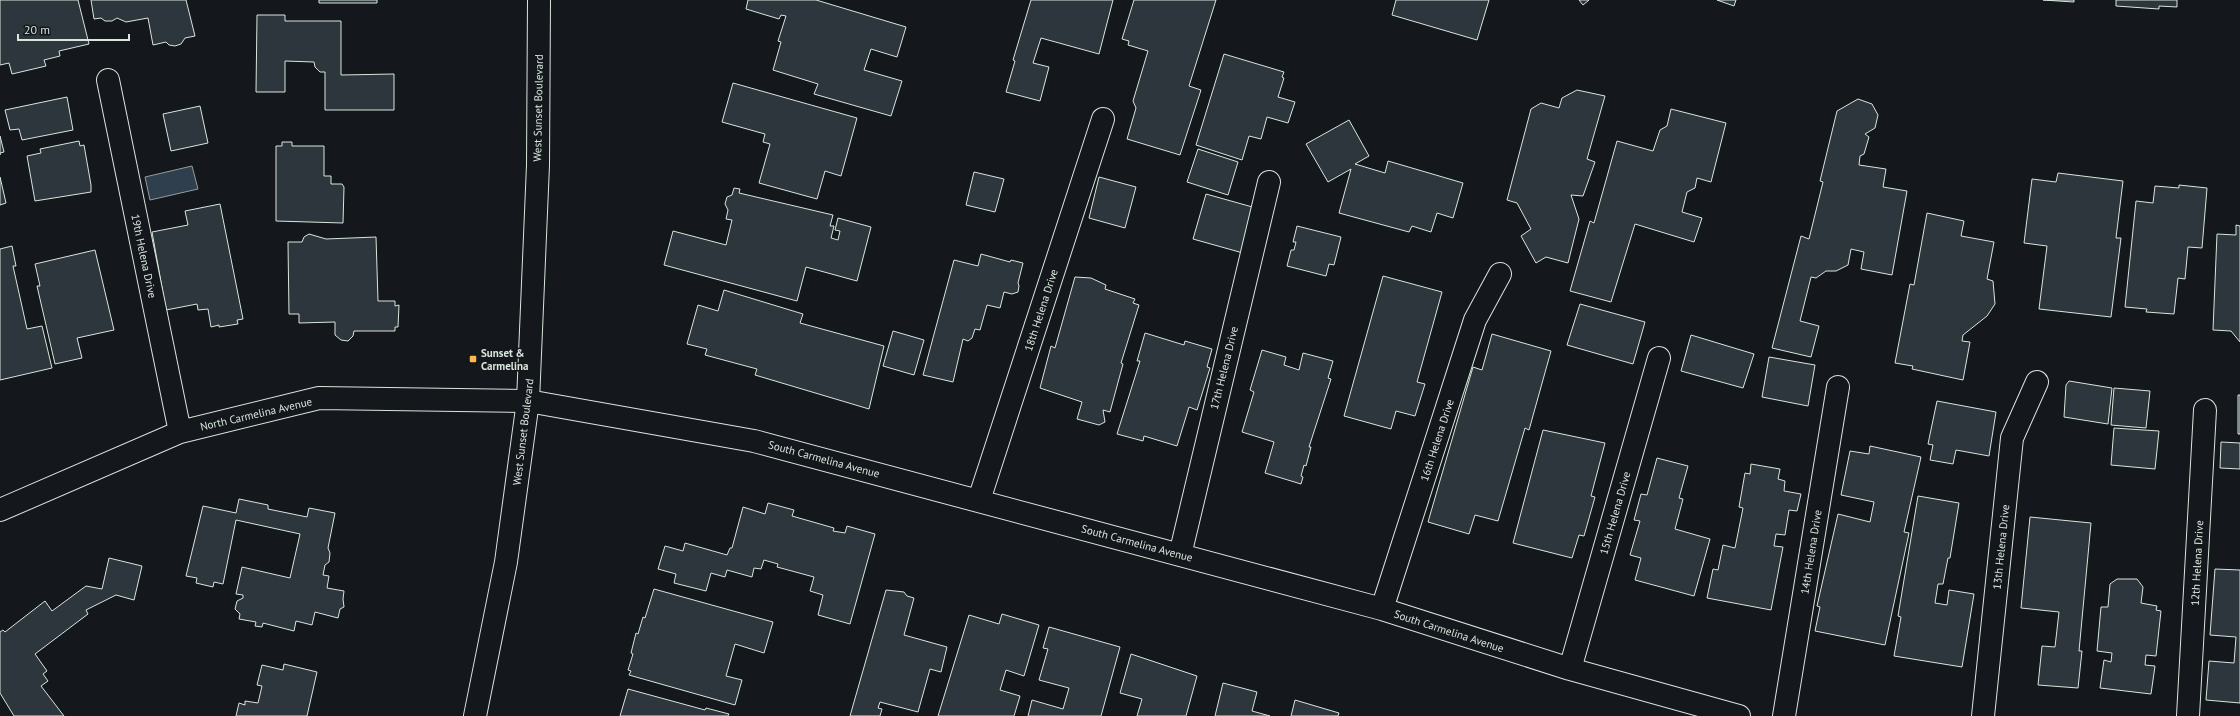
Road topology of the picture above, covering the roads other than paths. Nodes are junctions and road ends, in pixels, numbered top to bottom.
1 (539, 0) edge
2 (108, 80) dead end
3 (1103, 119) dead end
4 (1269, 182) dead end
5 (1500, 274) dead end
6 (1660, 358) dead end
7 (2037, 382) dead end
8 (1838, 387) dead end
9 (528, 401) junction
10 (2205, 410) dead end
11 (180, 432) junction
12 (979, 500) junction
13 (0, 510) edge
14 (1180, 555) junction
15 (1382, 609) junction
16 (1570, 669) junction
17 (475, 716) edge
18 (1739, 716) edge
19 (1784, 716) edge
20 (1983, 716) edge
21 (2188, 716) edge

1 - 9 street, West Sunset Boulevard
2 - 11 street, 19th Helena Drive
3 - 12 street, 18th Helena Drive
4 - 14 street, 17th Helena Drive
5 - 15 street, 16th Helena Drive
6 - 16 street, 15th Helena Drive
7 - 20 street, 13th Helena Drive
8 - 19 street, 14th Helena Drive
9 - 11 street, North Carmelina Avenue
9 - 12 street, South Carmelina Avenue
9 - 17 street, West Sunset Boulevard
10 - 21 street, 12th Helena Drive
11 - 13 street, North Carmelina Avenue
12 - 14 street, South Carmelina Avenue
14 - 15 street, South Carmelina Avenue
15 - 16 street, South Carmelina Avenue
16 - 18 street, South Carmelina Avenue

